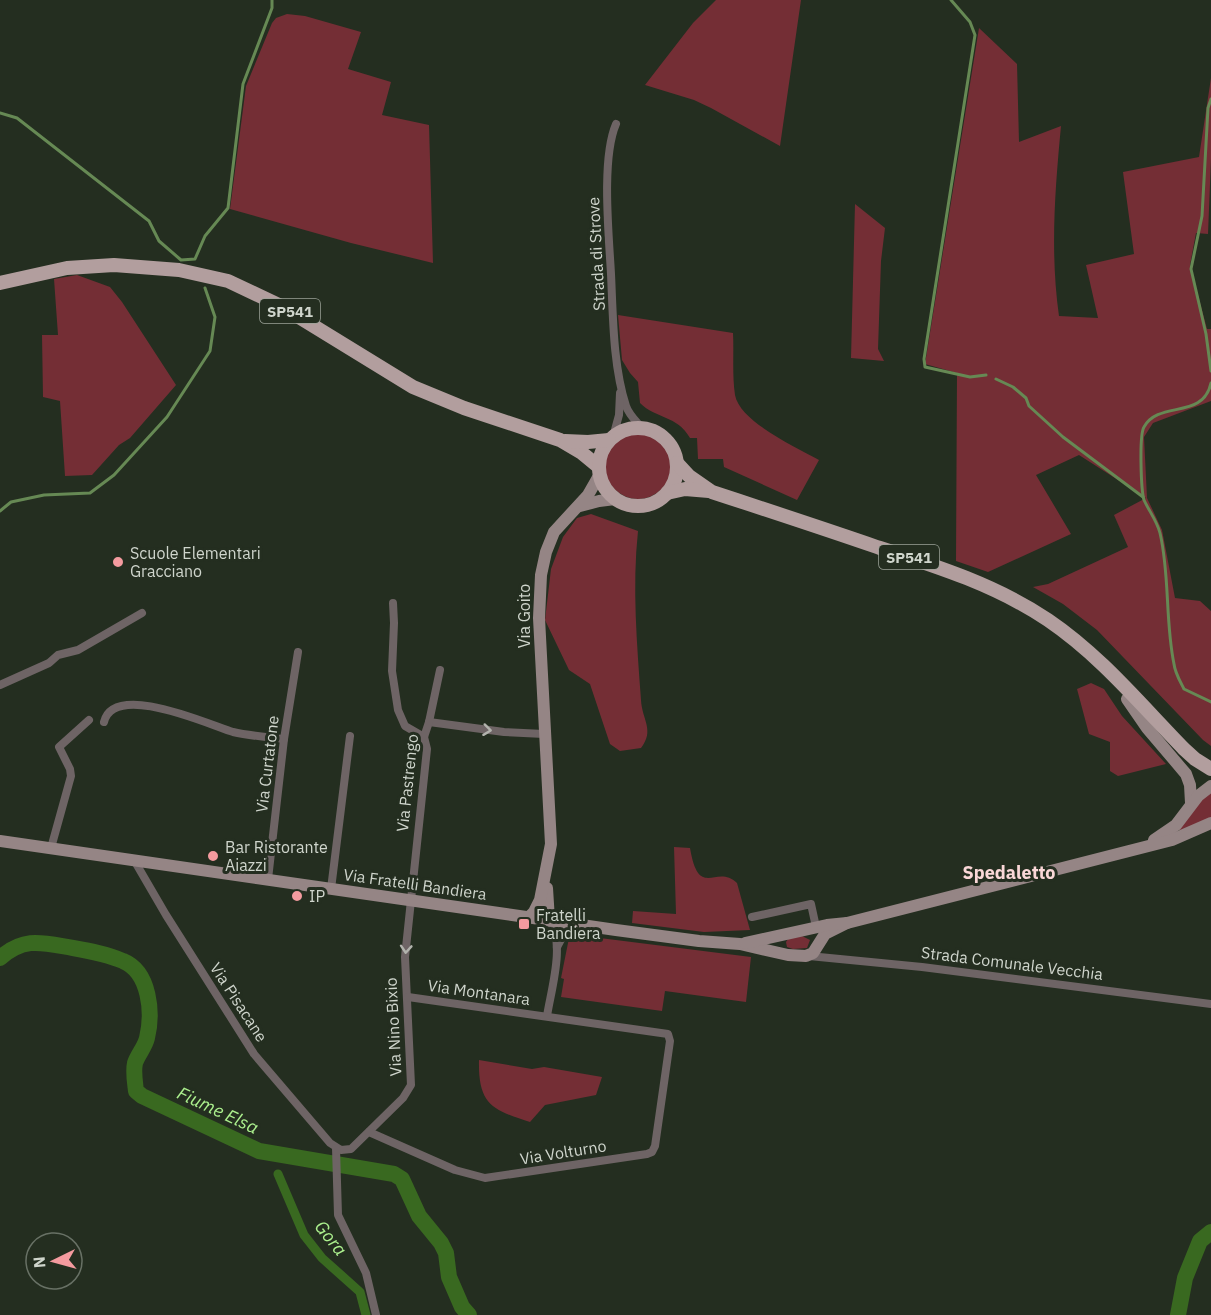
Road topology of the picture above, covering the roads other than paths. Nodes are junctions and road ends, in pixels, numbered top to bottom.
1 (616, 124) dead end
2 (0, 283) edge
3 (621, 384) junction
4 (642, 428) junction
5 (611, 438) junction
6 (560, 440) junction
7 (677, 463) junction
8 (599, 470) junction
9 (712, 492) junction
10 (667, 493) junction
11 (615, 499) junction
12 (576, 508) junction
13 (393, 603) dead end
14 (142, 613) dead end
15 (297, 652) dead end
16 (1090, 654) junction
17 (440, 670) dead end
18 (0, 685) edge
19 (1127, 699) junction
20 (89, 720) dead end
21 (104, 722) dead end
22 (429, 722) junction
23 (544, 734) junction
24 (350, 736) dead end
25 (424, 737) junction
26 (284, 739) junction
27 (1173, 739) junction
28 (1211, 769) edge
29 (1211, 774) edge
30 (1211, 779) edge
31 (1211, 786) edge
32 (1191, 803) junction
33 (1211, 823) edge
34 (0, 841) edge
35 (1145, 845) junction
36 (51, 848) junction
37 (134, 860) junction
38 (546, 878) junction
39 (268, 879) junction
40 (331, 889) junction
41 (410, 900) junction
42 (529, 917) junction
43 (752, 917) dead end
44 (549, 920) junction
45 (847, 923) junction
46 (575, 924) junction
47 (813, 928) junction
48 (783, 936) junction
49 (740, 944) junction
50 (557, 948) junction
51 (813, 951) junction
52 (784, 954) junction
53 (408, 997) junction
54 (1211, 1004) edge
55 (547, 1016) junction
56 (669, 1035) joint
57 (369, 1132) junction
58 (336, 1148) junction
59 (376, 1315) edge

1 - 3 street, Strada di Strove
2 - 6 main road, SP541
3 - 4 street, Strada di Strove
3 - 5 street, Strada di Strove
4 - 5 main road, SP541
4 - 7 main road, SP541
5 - 6 main road, SP541
5 - 8 main road
6 - 8 main road, SP541
7 - 9 main road, SP541
7 - 10 main road
8 - 11 main road, SP541
8 - 12 main road, Via Goito
9 - 10 main road, SP541
9 - 16 main road, SP541
10 - 11 main road, SP541
11 - 12 main road
12 - 23 main road, Via Goito
13 - 25 street
14 - 18 street
15 - 26 street, Via Curtatone
16 - 19 main road, SP541
16 - 27 main road, SP541
17 - 22 street, Via Pastrengo
19 - 30 main road, SP541
19 - 32 main road
20 - 36 street
21 - 26 street
22 -> 23 street
22 - 25 street, Via Pastrengo
23 - 38 main road, Via Goito
24 - 40 street
25 - 41 street, Via Pastrengo
26 - 39 street, Via Curtatone
27 - 28 main road, SP541
27 - 29 main road
31 - 32 main road, Via Fratelli Bandiera
32 - 35 main road, Via Fratelli Bandiera
33 - 35 main road, Via Fratelli Bandiera
34 - 36 main road, Via Fratelli Bandiera
35 - 45 main road, Via Fratelli Bandiera
36 - 37 main road, Via Fratelli Bandiera
37 - 39 main road, Via Fratelli Bandiera
37 - 58 street, Via Pisacane
38 - 42 main road, Via Goito
38 - 44 main road, Via Goito
39 - 40 main road, Via Fratelli Bandiera
40 - 41 main road, Via Fratelli Bandiera
41 - 42 main road, Via Fratelli Bandiera
41 -> 53 street, Via Nino Bixio
42 - 44 main road, Via Fratelli Bandiera
43 - 47 street
44 - 46 main road, Via Fratelli Bandiera
44 - 50 street, Via Montanara
45 - 47 main road, Via Fratelli Bandiera
45 - 51 main road, Via Fratelli Bandiera
46 - 49 main road, Via Fratelli Bandiera
46 - 50 street, Via Montanara
47 - 48 main road, Via Fratelli Bandiera
47 - 51 main road
48 - 49 main road, Via Fratelli Bandiera
48 - 52 main road
49 - 52 main road, Via Fratelli Bandiera
50 - 55 street, Via Montanara
51 - 52 main road, Via Fratelli Bandiera
51 - 54 street, Strada Comunale Vecchia
53 - 55 street, Via Montanara
53 - 57 street, Via Nino Bixio
55 - 56 street, Via Montanara
56 - 57 street, Via Volturno
57 - 58 street, Via Nino Bixio
58 - 59 street

